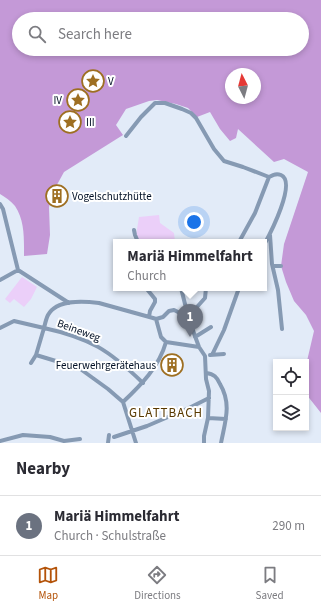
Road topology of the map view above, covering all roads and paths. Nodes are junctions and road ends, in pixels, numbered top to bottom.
1 (126, 136) dead end
2 (269, 177) junction
3 (0, 204) edge
4 (134, 230) dead end
5 (270, 235) junction
6 (136, 239) edge
7 (241, 239) edge
8 (267, 240) edge
9 (273, 266) junction
10 (281, 266) dead end
11 (18, 270) junction
12 (0, 280) edge
13 (148, 291) edge
14 (182, 291) edge
15 (206, 291) edge
16 (238, 291) edge
17 (70, 303) junction
18 (183, 314) junction
19 (149, 317) junction
20 (188, 317) junction
21 (156, 319) junction
22 (0, 328) edge
23 (44, 328) junction
24 (210, 328) dead end
25 (282, 329) dead end
26 (195, 337) junction
27 (166, 342) junction
28 (199, 347) junction
29 (224, 354) dead end
30 (36, 355) junction
31 (212, 355) junction
32 (205, 356) junction
33 (31, 363) dead end
34 (86, 372) junction
35 (206, 373) junction
36 (84, 378) dead end
37 (143, 383) junction
38 (209, 398) junction
39 (123, 402) junction
40 (208, 418) junction
41 (226, 419) junction
42 (132, 432) junction
43 (109, 435) dead end
44 (114, 437) dead end
45 (80, 439) dead end
46 (64, 440) edge
47 (0, 441) edge
48 (108, 443) edge
49 (136, 443) edge
50 (204, 443) edge
51 (221, 443) edge

1 - 2 street
2 - 5 street
2 - 7 street
3 - 11 street
4 - 6 street
5 - 8 street
5 - 9 street
9 - 10 street
9 - 25 street
11 - 12 street
11 - 17 street
13 - 19 street
14 - 18 street
15 - 20 street
16 - 31 street
17 - 19 street
17 - 23 street
18 - 20 street
18 - 21 street
19 - 21 street
20 - 26 street
21 - 27 street
22 - 23 street, Beineweg
23 - 30 street
23 - 37 street, Beineweg
24 - 26 street
26 - 28 street
27 - 28 street
27 - 37 street
28 - 32 street
29 - 31 street
30 - 33 street
30 - 34 street
31 - 32 street
32 - 35 street
34 - 36 street
34 - 39 street
35 - 38 street
35 - 41 street
37 - 39 street
38 - 40 street
38 - 42 street
39 - 42 street
40 - 41 street
40 - 50 street
41 - 51 street
42 - 44 street
42 - 49 street
43 - 48 street
45 - 46 street
46 - 47 street

